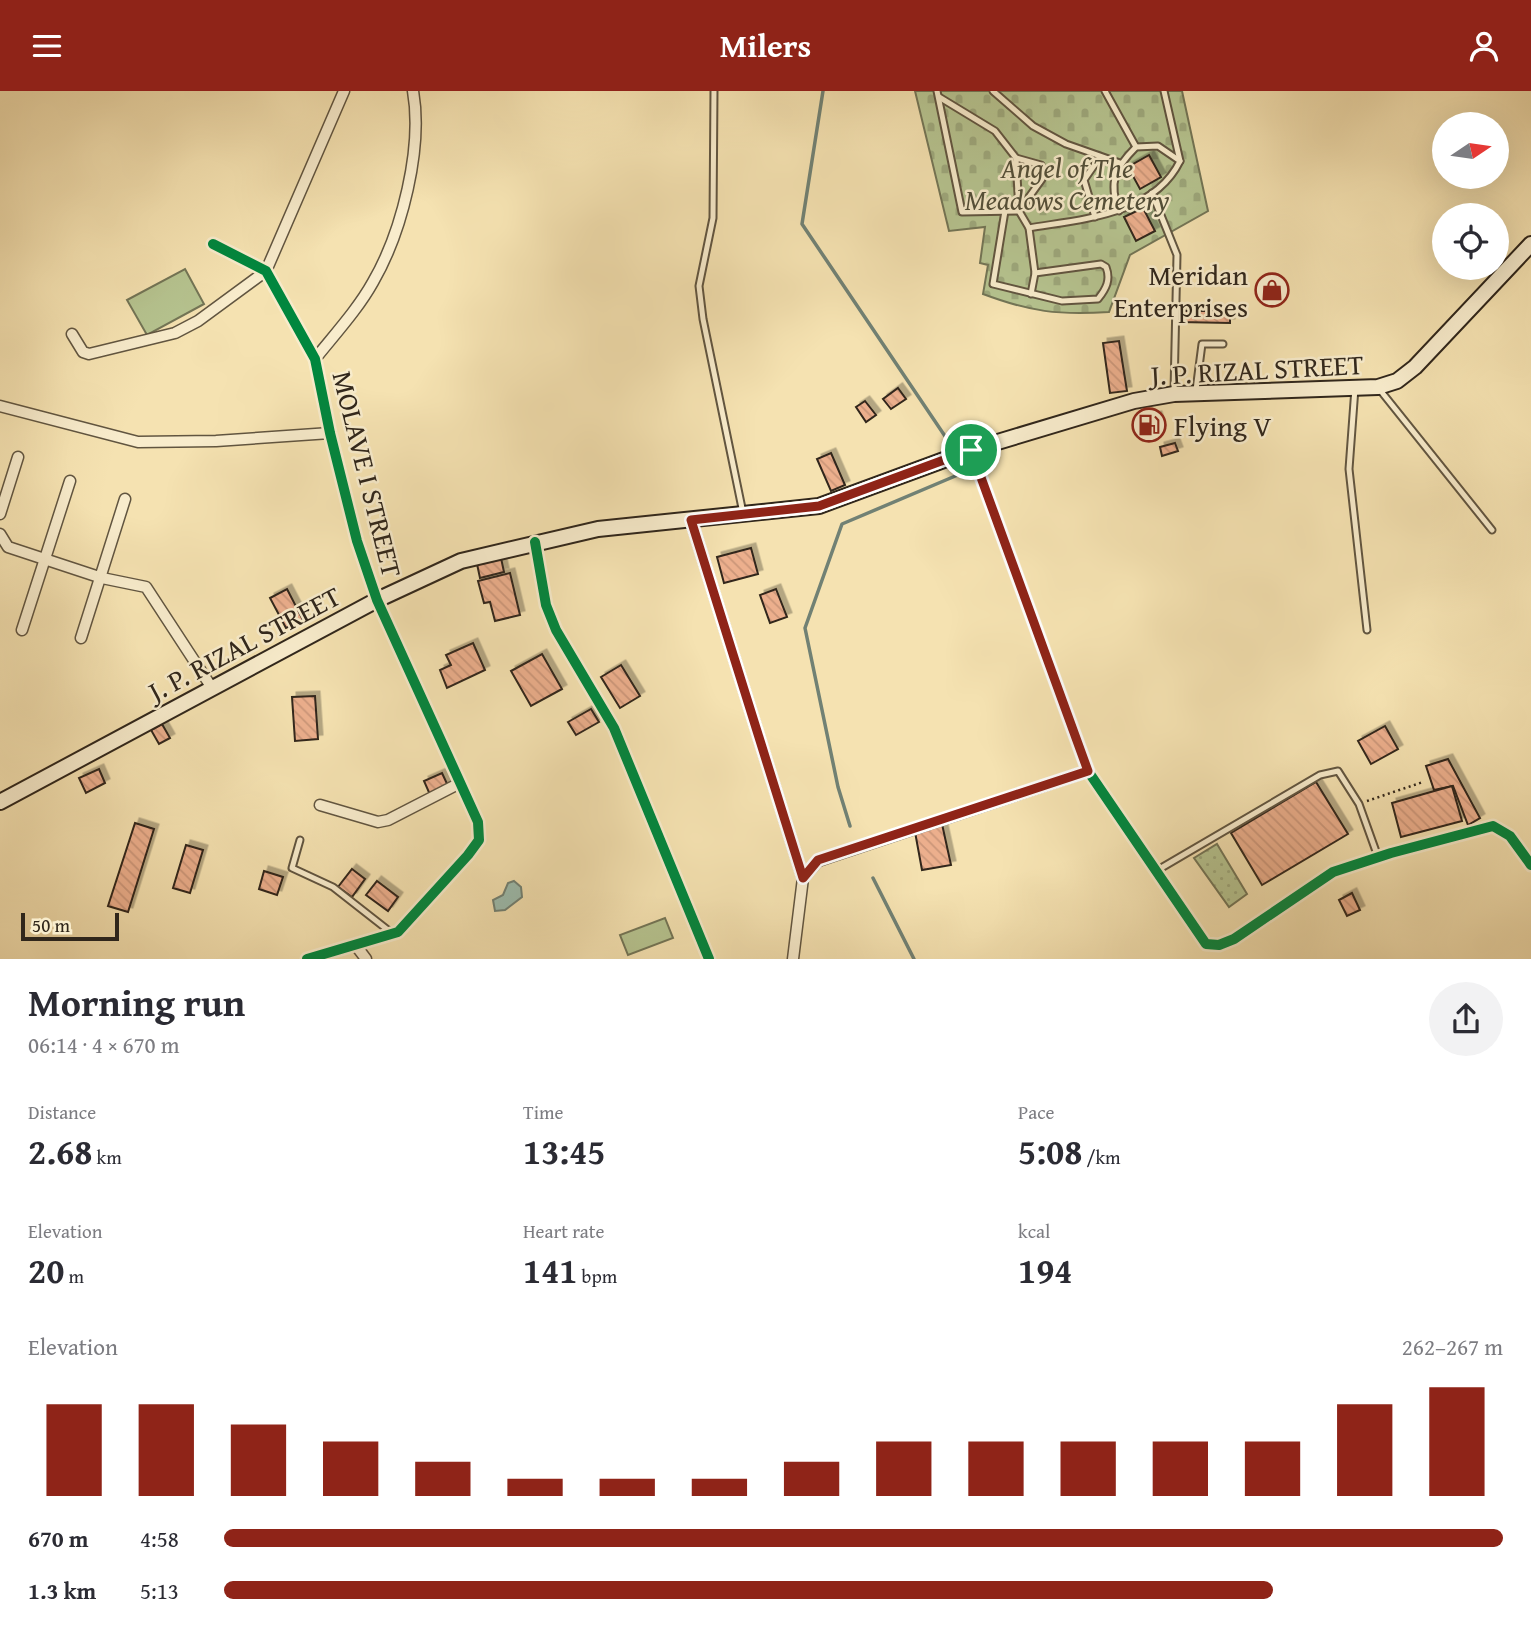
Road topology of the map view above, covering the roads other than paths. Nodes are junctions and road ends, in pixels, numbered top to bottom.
1 (344, 91) edge
2 (413, 91) edge
3 (714, 91) edge
4 (993, 91) edge
5 (1105, 91) edge
6 (1164, 91) edge
7 (938, 94) edge
8 (1136, 147) junction
9 (1100, 156) junction
10 (1016, 158) junction
11 (1180, 161) junction
12 (1120, 163) junction
13 (1152, 193) junction
14 (1005, 211) junction
15 (1020, 211) junction
16 (1119, 211) junction
17 (1095, 217) junction
18 (1029, 228) junction
19 (214, 243) dead end
20 (1531, 244) edge
21 (266, 271) junction
22 (1035, 273) junction
23 (1031, 295) junction
24 (72, 334) dead end
25 (1223, 344) dead end
26 (316, 359) junction
27 (1378, 387) junction
28 (1355, 388) junction
29 (1196, 393) junction
30 (1174, 394) junction
31 (0, 406) edge
32 (330, 433) junction
33 (971, 450) junction
34 (19, 457) dead end
35 (70, 481) dead end
36 (125, 499) dead end
37 (0, 514) edge
38 (744, 516) junction
39 (691, 520) junction
40 (1492, 530) dead end
41 (0, 534) edge
42 (535, 542) junction
43 (46, 559) junction
44 (102, 578) junction
45 (377, 600) junction
46 (22, 630) dead end
47 (1367, 630) dead end
48 (81, 638) dead end
49 (212, 688) junction
50 (1088, 771) junction
51 (460, 783) junction
52 (0, 802) edge
53 (320, 805) dead end
54 (300, 840) dead end
55 (1378, 857) junction
56 (1531, 865) edge
57 (1156, 871) junction
58 (803, 878) junction
59 (393, 934) junction
60 (357, 947) junction
61 (307, 959) edge
62 (366, 959) edge
63 (709, 959) edge
64 (793, 959) edge

1 - 21 street
2 - 26 street
3 - 38 lane
4 - 9 lane
5 - 8 lane
6 - 11 lane
7 - 10 lane
7 - 14 lane
8 - 11 lane
8 - 12 lane
9 - 12 lane
9 - 17 lane
10 - 15 lane
10 - 15 lane
11 - 13 lane
12 - 16 lane
13 - 16 lane
13 - 30 lane
14 - 15 lane
14 - 23 lane
15 - 18 lane
16 - 17 lane
17 - 18 lane
18 - 22 lane
19 - 21 street
20 - 27 main road, J. P. RIZAL STREET
21 - 24 street
21 - 26 street, MOLAVE I STREET
22 - 23 lane
22 - 23 lane
25 - 29 lane
26 - 32 street, MOLAVE I STREET
27 - 28 main road, J. P. RIZAL STREET
27 - 40 lane
28 - 29 main road, J. P. RIZAL STREET
28 - 47 lane
29 - 30 main road, J. P. RIZAL STREET
30 - 33 main road, J. P. RIZAL STREET
31 - 32 street
32 - 45 street, MOLAVE I STREET
33 - 38 main road, J. P. RIZAL STREET
33 - 50 street
34 - 37 street
35 - 43 street
36 - 44 street
38 - 39 main road, J. P. RIZAL STREET
39 - 42 main road, J. P. RIZAL STREET
39 - 58 street
41 - 43 street
42 - 45 main road, J. P. RIZAL STREET
42 - 63 street
43 - 44 street
43 - 46 street
44 - 48 street
44 - 49 street
45 - 49 main road, J. P. RIZAL STREET
45 - 51 street, MOLAVE I STREET
49 - 52 main road, J. P. RIZAL STREET
50 - 57 street
50 - 58 street
51 - 53 street
51 - 59 street, MOLAVE I STREET
54 - 59 lane
55 - 56 street
55 - 57 street
55 - 57 lane
58 - 64 street
59 - 60 street
60 - 61 street
60 - 62 street

